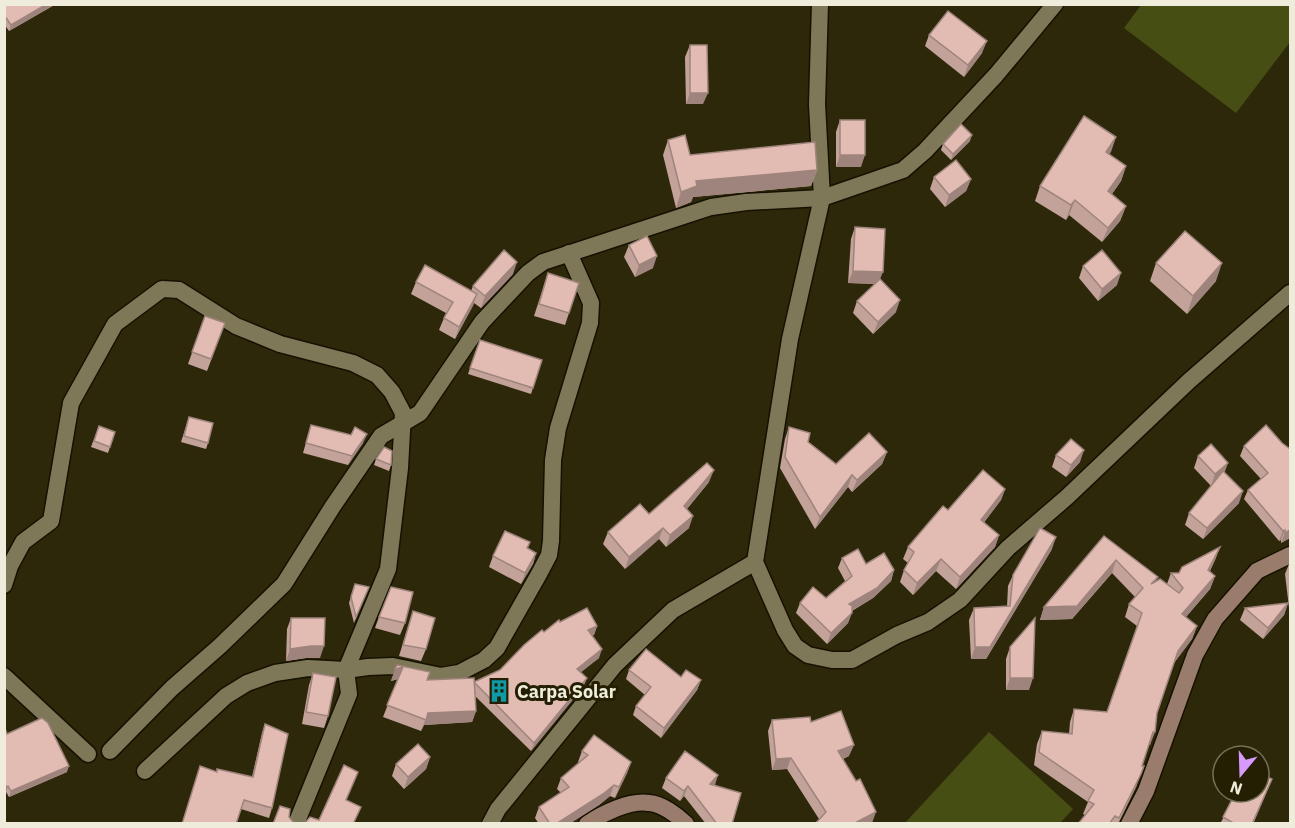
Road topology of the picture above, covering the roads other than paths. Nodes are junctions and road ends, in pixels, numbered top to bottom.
1 (820, 4) edge
2 (1055, 4) edge
3 (822, 198) junction
4 (569, 253) junction
5 (1290, 293) edge
6 (402, 425) junction
7 (1290, 555) edge
8 (755, 562) junction
9 (4, 585) edge
10 (346, 670) junction
11 (4, 676) edge
12 (110, 751) dead end
13 (88, 754) dead end
14 (144, 771) dead end
15 (296, 824) edge
16 (490, 824) edge
17 (587, 824) edge
18 (686, 824) edge
19 (1129, 824) edge

1 - 3 street
2 - 3 street
3 - 4 street
3 - 8 street
4 - 6 street
4 - 10 street
5 - 8 street
6 - 9 street
6 - 10 street
6 - 12 street
7 - 19 main road
8 - 16 street
10 - 14 street
10 - 15 street
11 - 13 street
17 - 18 main road

